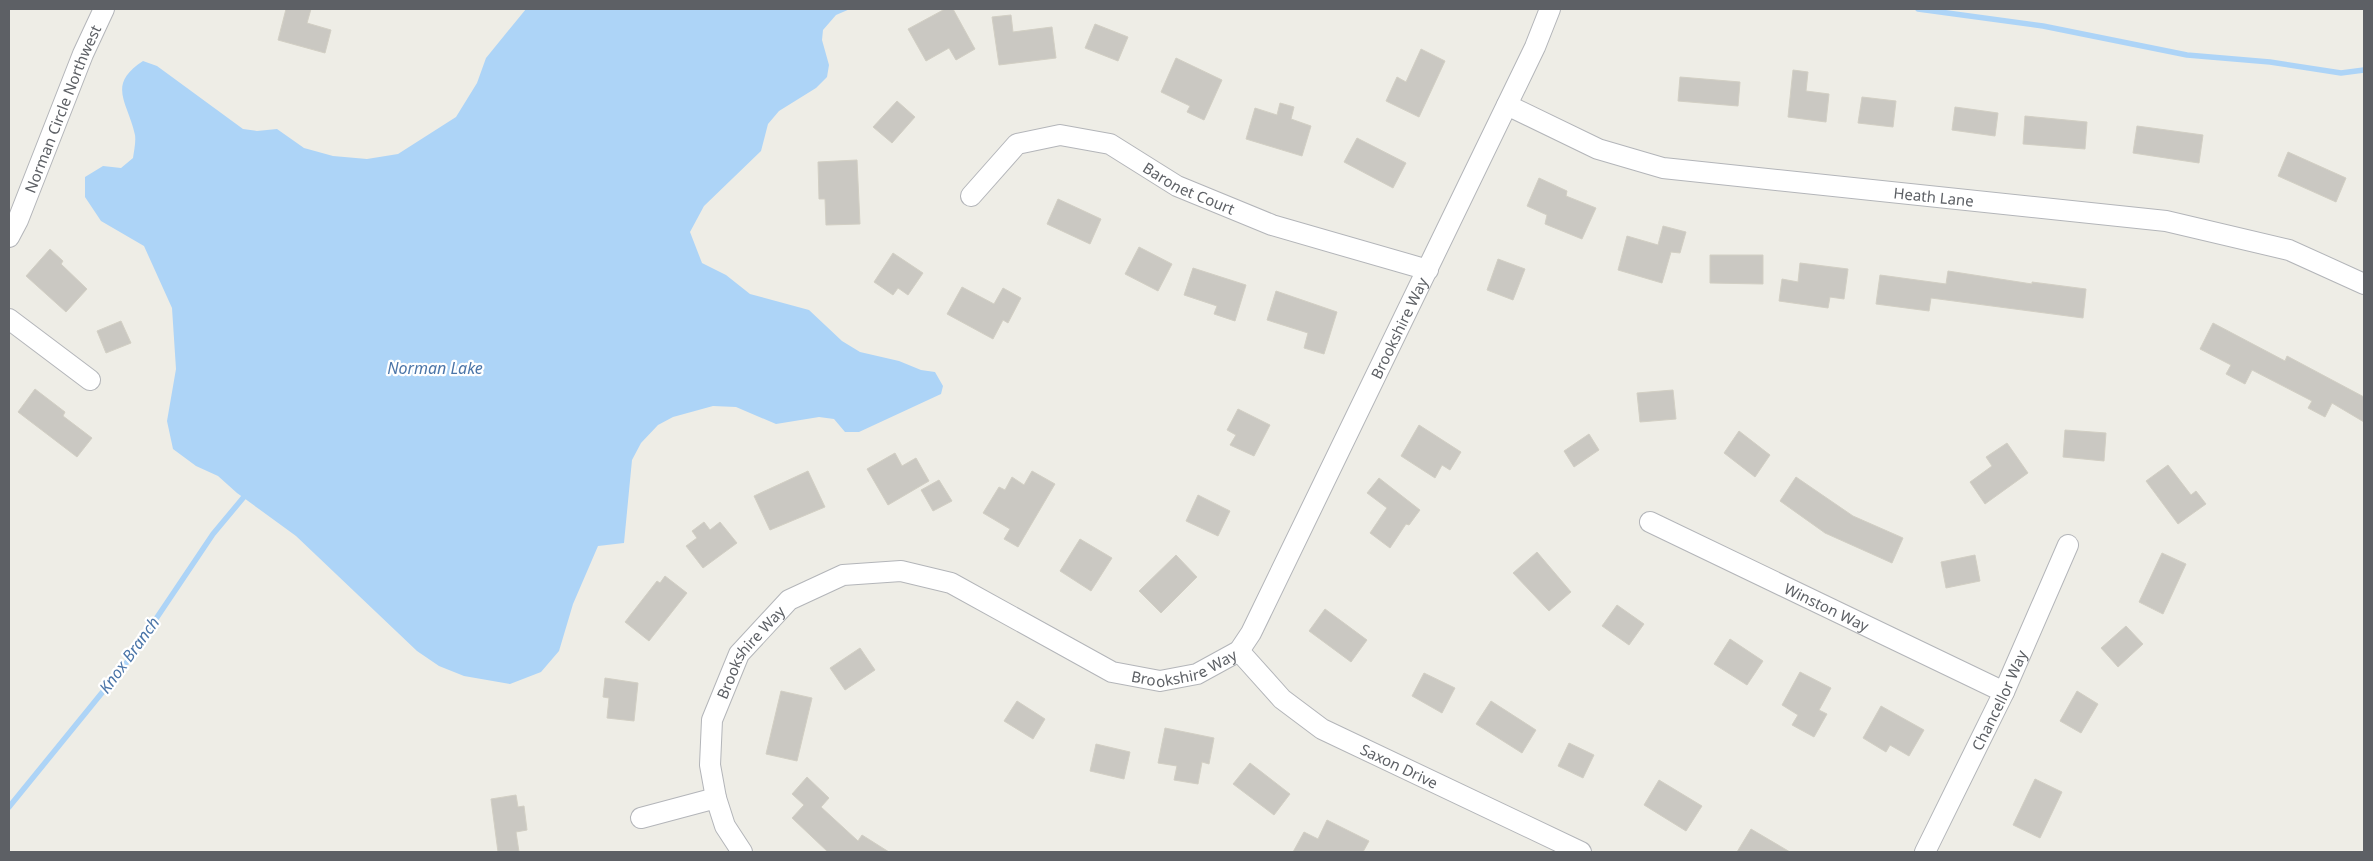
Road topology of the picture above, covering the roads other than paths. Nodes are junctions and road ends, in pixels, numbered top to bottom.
1 (104, 9) edge
2 (1550, 9) edge
3 (1506, 105) junction
4 (971, 196) dead end
5 (9, 237) edge
6 (1428, 270) junction
7 (2364, 284) edge
8 (9, 319) edge
9 (90, 380) dead end
10 (1650, 522) dead end
11 (2068, 545) dead end
12 (1239, 650) junction
13 (2004, 692) junction
14 (716, 798) junction
15 (641, 818) dead end
16 (742, 852) edge
17 (1581, 852) edge
18 (1925, 852) edge

1 - 5 street, Norman Circle Northwest
2 - 3 street, Brookshire Way
3 - 6 street, Brookshire Way
3 - 7 street, Heath Lane
4 - 6 street, Baronet Court
6 - 12 street, Brookshire Way
8 - 9 street
10 - 13 street, Winston Way
11 - 13 street, Chancellor Way
12 - 14 street, Brookshire Way
12 - 17 street, Saxon Drive
13 - 18 street, Chancellor Way
14 - 15 street
14 - 16 street, Brookshire Way

